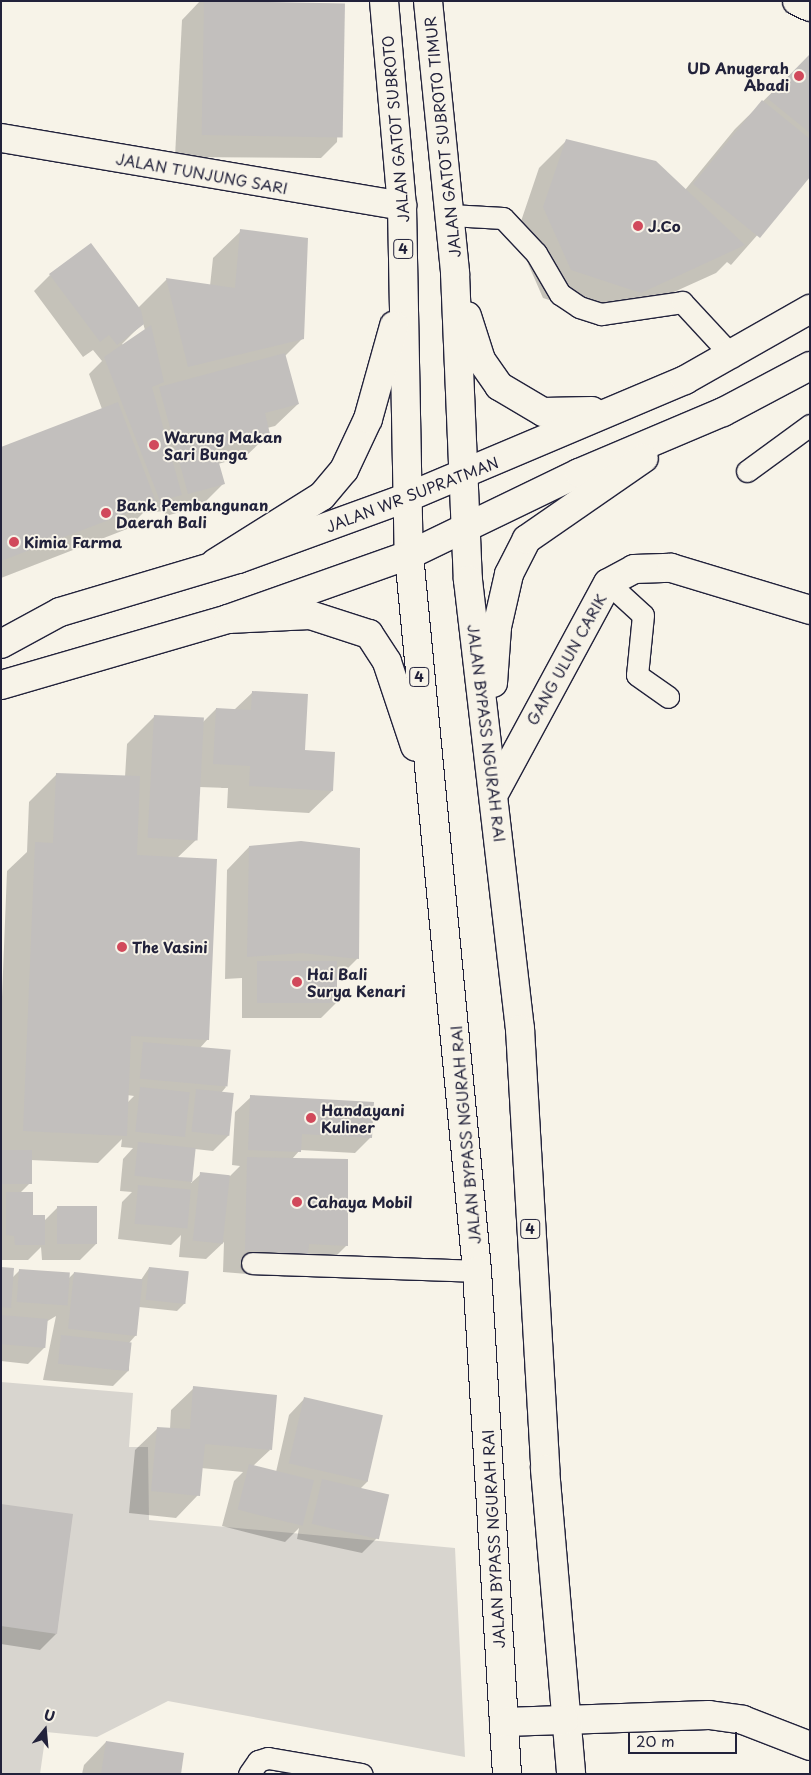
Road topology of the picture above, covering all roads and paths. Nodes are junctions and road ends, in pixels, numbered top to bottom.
1 (384, 1) edge
2 (428, 1) edge
3 (797, 1) edge
4 (810, 7) edge
5 (1, 138) edge
6 (402, 206) junction
7 (450, 215) junction
8 (455, 273) junction
9 (405, 286) junction
10 (810, 309) edge
11 (732, 356) junction
12 (809, 369) edge
13 (625, 406) junction
14 (810, 425) edge
15 (684, 429) junction
16 (747, 471) dead end
17 (462, 477) junction
18 (408, 497) junction
19 (465, 530) junction
20 (409, 555) junction
21 (215, 564) junction
22 (608, 583) junction
23 (810, 610) edge
24 (228, 619) junction
25 (1, 644) edge
26 (1, 685) edge
27 (668, 697) dead end
28 (489, 739) junction
29 (496, 790) junction
30 (433, 800) junction
31 (252, 1263) dead end
32 (477, 1271) junction
33 (564, 1720) junction
34 (504, 1722) junction
35 (810, 1746) edge
36 (249, 1774) edge
37 (362, 1774) edge
38 (507, 1774) edge
39 (571, 1774) edge

1 - 6 main road, JALAN GATOT SUBROTO / 4
2 - 7 main road, JALAN GATOT SUBROTO TIMUR / 4
3 - 4 main road
5 - 6 main road, JALAN TUNJUNG SARI
6 - 9 main road, JALAN GATOT SUBROTO / 4
7 - 8 main road, JALAN GATOT SUBROTO TIMUR / 4
7 - 11 lane
8 - 13 main road, 4
8 - 17 main road, 4
9 - 18 main road, JALAN GATOT SUBROTO / 4
9 - 21 main road
10 - 11 main road, JALAN WR SUPRATMAN / 4
11 - 13 main road, JALAN WR SUPRATMAN / 4
12 - 15 main road, 4
13 - 17 main road, JALAN WR SUPRATMAN / 4
14 - 16 lane
15 - 19 main road, 4
15 - 28 main road, 4
17 - 18 main road, JALAN WR SUPRATMAN / 4
17 - 19 main road, 4
18 - 20 main road, JALAN BYPASS NGURAH RAI / 4
18 - 21 main road, JALAN WR SUPRATMAN
19 - 20 main road, 4
19 - 28 main road, JALAN BYPASS NGURAH RAI / 4
20 - 24 main road
20 - 30 main road, JALAN BYPASS NGURAH RAI / 4
21 - 25 main road, JALAN WR SUPRATMAN
22 - 23 main road, GANG ULUN CARIK
22 - 27 lane
22 - 29 main road, GANG ULUN CARIK
24 - 26 main road
24 - 30 main road
28 - 29 main road, JALAN BYPASS NGURAH RAI / 4
29 - 33 main road, JALAN BYPASS NGURAH RAI / 4
30 - 32 main road, JALAN BYPASS NGURAH RAI / 4
31 - 32 lane
32 - 34 main road, JALAN BYPASS NGURAH RAI / 4
33 - 34 main road
33 - 35 main road
33 - 39 main road, JALAN BYPASS NGURAH RAI / 4
34 - 38 main road, JALAN BYPASS NGURAH RAI / 4
36 - 37 lane

